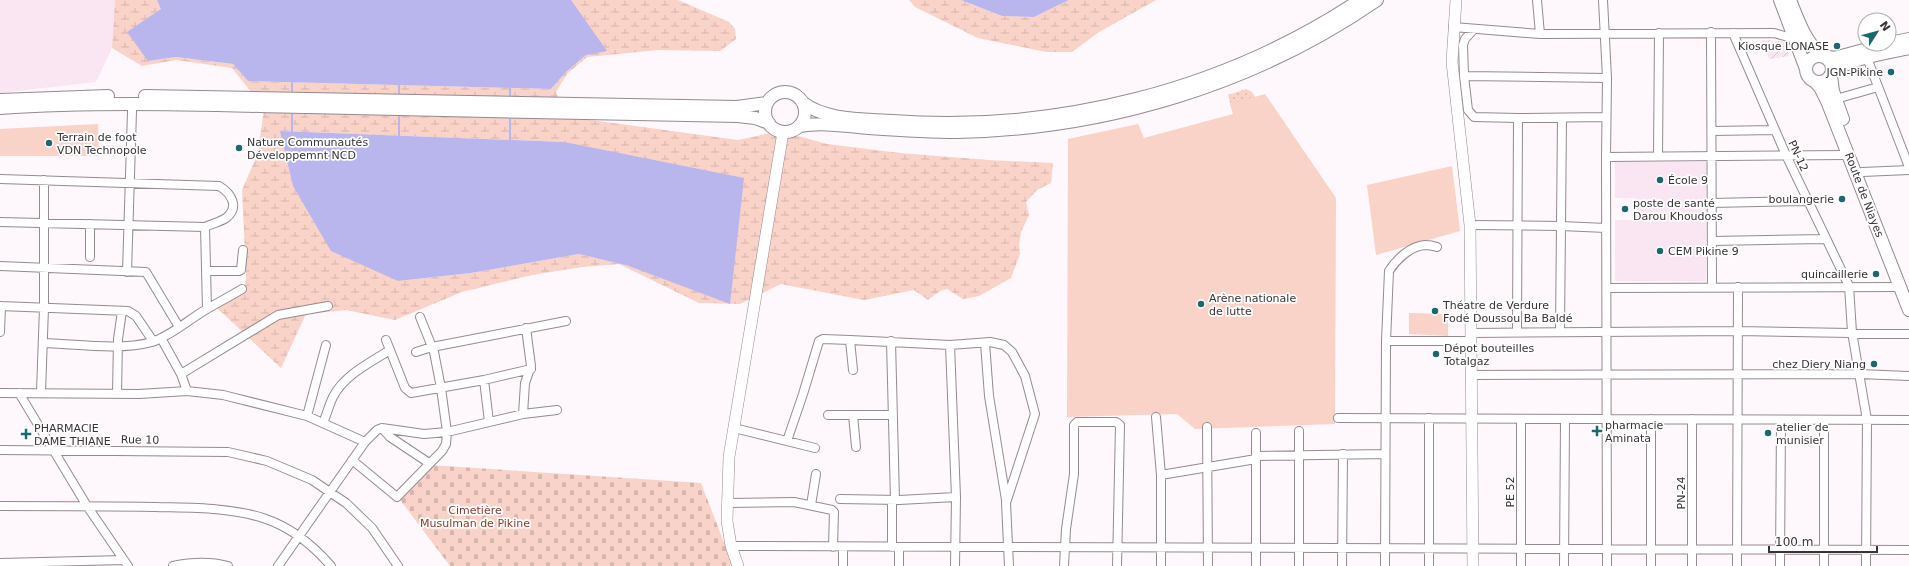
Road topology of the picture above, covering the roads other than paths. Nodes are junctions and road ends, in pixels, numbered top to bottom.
1 (1360, 0) edge
2 (1377, 0) edge
3 (1456, 0) edge
4 (1537, 0) edge
5 (1603, 0) edge
6 (1780, 0) edge
7 (1790, 0) edge
8 (1453, 27) junction
9 (1474, 29) junction
10 (1711, 32) junction
11 (1659, 33) junction
12 (1732, 33) junction
13 (1540, 34) junction
14 (1606, 34) junction
15 (1795, 39) junction
16 (1909, 39) edge
17 (1897, 41) edge
18 (1909, 48) edge
19 (1857, 52) edge
20 (1822, 56) junction
21 (1867, 58) junction
22 (1806, 69) junction
23 (1831, 74) junction
24 (1464, 76) junction
25 (1607, 78) junction
26 (1815, 82) junction
27 (1878, 87) junction
28 (1836, 99) junction
29 (0, 100) edge
30 (802, 102) junction
31 (767, 103) junction
32 (222, 105) junction
33 (0, 108) edge
34 (132, 111) junction
35 (0, 115) edge
36 (1606, 117) junction
37 (1518, 118) junction
38 (1562, 118) junction
39 (768, 123) junction
40 (799, 126) junction
41 (1775, 130) junction
42 (1712, 131) junction
43 (783, 132) junction
44 (1786, 155) junction
45 (1848, 155) junction
46 (1658, 156) junction
47 (1712, 156) junction
48 (1606, 157) junction
49 (1909, 168) edge
50 (1862, 172) junction
51 (0, 179) edge
52 (44, 180) junction
53 (131, 183) junction
54 (1807, 201) junction
55 (1712, 203) junction
56 (0, 222) edge
57 (43, 222) junction
58 (90, 224) junction
59 (129, 225) junction
60 (1470, 225) junction
61 (1517, 226) junction
62 (1561, 226) junction
63 (205, 227) junction
64 (1606, 228) junction
65 (1825, 239) junction
66 (1712, 241) junction
67 (1437, 247) dead end
68 (243, 250) dead end
69 (90, 257) dead end
70 (0, 266) edge
71 (43, 267) junction
72 (207, 271) junction
73 (127, 272) junction
74 (1849, 286) junction
75 (1712, 287) junction
76 (1738, 287) junction
77 (1607, 288) junction
78 (242, 289) dead end
79 (1904, 289) edge
80 (0, 306) edge
81 (328, 306) dead end
82 (44, 308) junction
83 (206, 309) junction
84 (1909, 310) edge
85 (122, 311) junction
86 (420, 317) dead end
87 (566, 321) dead end
88 (179, 327) junction
89 (526, 328) junction
90 (1517, 331) junction
91 (1560, 331) junction
92 (1607, 331) junction
93 (1738, 331) junction
94 (0, 332) edge
95 (1852, 332) junction
96 (1909, 334) edge
97 (1471, 337) junction
98 (157, 340) junction
99 (386, 340) dead end
100 (850, 340) junction
101 (1386, 340) junction
102 (891, 341) junction
103 (42, 343) junction
104 (985, 343) junction
105 (326, 345) dead end
106 (950, 345) junction
107 (118, 346) junction
108 (432, 347) junction
109 (390, 350) junction
110 (416, 352) dead end
111 (531, 369) junction
112 (853, 370) dead end
113 (181, 374) junction
114 (1859, 374) junction
115 (1471, 375) junction
116 (1607, 375) junction
117 (1738, 376) junction
118 (1909, 376) edge
119 (484, 380) junction
120 (441, 388) junction
121 (42, 392) junction
122 (187, 392) junction
123 (0, 393) edge
124 (19, 393) junction
125 (117, 394) junction
126 (557, 410) dead end
127 (523, 414) junction
128 (828, 414) dead end
129 (853, 414) junction
130 (893, 415) junction
131 (307, 416) junction
132 (1156, 417) dead end
133 (1338, 418) dead end
134 (1386, 418) junction
135 (1429, 418) junction
136 (1472, 419) junction
137 (1521, 419) junction
138 (1564, 419) junction
139 (1607, 419) junction
140 (1651, 419) junction
141 (1692, 419) junction
142 (1738, 420) junction
143 (1781, 420) junction
144 (1824, 420) junction
145 (1867, 420) junction
146 (1909, 420) edge
147 (489, 422) junction
148 (323, 423) junction
149 (382, 428) junction
150 (734, 428) junction
151 (1207, 428) dead end
152 (1299, 431) dead end
153 (447, 432) junction
154 (1256, 433) dead end
155 (787, 441) junction
156 (365, 442) junction
157 (856, 447) dead end
158 (815, 448) dead end
159 (0, 450) edge
160 (54, 450) junction
161 (1299, 454) junction
162 (1343, 454) junction
163 (1385, 454) junction
164 (1256, 458) junction
165 (352, 460) junction
166 (428, 463) junction
167 (1208, 466) junction
168 (816, 474) dead end
169 (1161, 475) junction
170 (330, 491) junction
171 (956, 497) junction
172 (840, 499) dead end
173 (893, 500) junction
174 (727, 502) junction
175 (1006, 502) junction
176 (811, 505) junction
177 (0, 506) edge
178 (88, 506) junction
179 (300, 536) junction
180 (731, 546) junction
181 (833, 547) junction
182 (843, 547) junction
183 (896, 547) junction
184 (955, 547) junction
185 (1009, 547) junction
186 (1064, 548) junction
187 (1117, 548) junction
188 (1161, 548) junction
189 (1207, 548) junction
190 (1256, 548) junction
191 (1299, 548) junction
192 (1342, 548) junction
193 (1385, 549) junction
194 (1429, 549) junction
195 (1473, 549) junction
196 (1521, 549) junction
197 (1564, 549) junction
198 (1607, 550) junction
199 (1651, 550) junction
200 (1692, 550) junction
201 (1737, 550) junction
202 (1780, 550) junction
203 (1824, 550) junction
204 (1866, 550) junction
205 (1909, 550) edge
206 (0, 563) edge
207 (126, 563) edge
208 (173, 566) edge
209 (228, 566) edge
210 (278, 566) edge
211 (331, 566) edge
212 (398, 566) edge
213 (738, 566) edge
214 (843, 566) edge
215 (899, 566) edge
216 (955, 566) edge
217 (1009, 566) edge
218 (1064, 566) edge
219 (1117, 566) edge
220 (1161, 566) edge
221 (1208, 566) edge
222 (1256, 566) edge
223 (1299, 566) edge
224 (1342, 566) edge
225 (1385, 566) edge
226 (1429, 566) edge
227 (1473, 566) edge
228 (1521, 566) edge
229 (1564, 566) edge
230 (1607, 566) edge
231 (1651, 566) edge
232 (1692, 566) edge
233 (1737, 566) edge
234 (1780, 566) edge
235 (1824, 566) edge
236 (1866, 566) edge

1 - 30 main road
2 - 40 main road
3 - 8 street
4 - 13 street
5 - 14 street
6 - 15 main road
7 - 20 main road
8 - 9 street
8 - 60 street
9 - 13 street
9 - 24 street
10 - 11 street
10 - 12 street
10 - 42 street
11 - 14 street
11 - 46 street
12 - 15 street
12 - 41 street, PN-12
13 - 14 street
14 - 25 street
15 - 22 main road
16 - 17 main road
18 - 21 main road
19 - 20 main road
20 - 22 main road
20 - 23 main road
21 - 23 main road
21 - 27 street
22 - 26 main road
23 - 26 main road
23 - 28 main road, Route de Niayes
24 - 25 street
24 - 37 street
25 - 36 street
26 - 45 main road, Route de Niayes
27 - 28 street
27 - 49 street
28 - 50 main road, Route de Niayes
29 - 31 main road
30 - 31 main road
30 - 40 main road
31 - 39 main road
32 - 33 main road
32 - 34 main road
32 - 39 main road
34 - 35 main road
34 - 53 street
36 - 38 street
36 - 48 street
37 - 38 street
37 - 61 street
38 - 62 street
39 - 43 main road
40 - 43 main road
41 - 42 street
41 - 44 street, PN-12
42 - 47 street
43 - 150 street
44 - 45 street
44 - 47 street
44 - 54 street, PN-12
45 - 79 main road, Route de Niayes
46 - 47 street
46 - 48 street
47 - 55 street
48 - 64 street
49 - 50 street
50 - 79 main road, Route de Niayes
51 - 52 street
52 - 53 street
52 - 57 street
53 - 59 street
53 - 63 street
54 - 55 street
54 - 65 street, PN-12
55 - 66 street
56 - 57 street
57 - 58 street
57 - 71 street
58 - 59 street
58 - 69 street
59 - 63 street
59 - 73 street
60 - 61 street
60 - 97 street
61 - 62 street
61 - 90 street
62 - 64 street
62 - 91 street
63 - 72 street
64 - 77 street
65 - 66 street
65 - 74 street, PN-12
66 - 75 street
67 - 101 street
68 - 72 street
70 - 71 street
71 - 73 street
71 - 82 street
72 - 83 street
73 - 88 street
74 - 76 street
74 - 79 street
74 - 95 street
75 - 76 street
75 - 77 street
76 - 93 street
77 - 92 street
78 - 83 street
79 - 84 main road, Route de Niayes
80 - 82 street
80 - 94 street
81 - 113 street
82 - 85 street
82 - 103 street
83 - 88 street
85 - 98 street
85 - 107 street
86 - 108 street
87 - 89 street
88 - 98 street
89 - 108 street
89 - 111 street
90 - 91 street
90 - 97 street
91 - 92 street
92 - 93 street
92 - 116 street
93 - 95 street
93 - 117 street
95 - 96 street
95 - 114 street
97 - 101 street
97 - 115 street
98 - 107 street
98 - 113 street
99 - 109 street
100 - 102 street
100 - 112 street
100 - 155 street
101 - 134 street
102 - 106 street
102 - 130 street
103 - 107 street
103 - 121 street
104 - 106 street
104 - 175 street
104 - 175 street
105 - 131 street
106 - 171 street
107 - 125 street
108 - 110 street
108 - 120 street
109 - 120 street
109 - 148 street
111 - 119 street
111 - 127 street
113 - 122 street
114 - 117 street
114 - 118 street
114 - 145 street
115 - 116 street
115 - 136 street
116 - 117 street
116 - 139 street
117 - 142 street
119 - 120 street
119 - 147 street
120 - 153 street
121 - 124 street
121 - 125 street
122 - 125 street
122 - 131 street
123 - 124 street
124 - 160 street
126 - 127 street
127 - 147 street
128 - 129 street
129 - 130 street
129 - 157 street
130 - 173 street
131 - 148 street
132 - 169 street
133 - 134 street
134 - 135 street
134 - 163 street
135 - 136 street
135 - 194 street
136 - 137 street
136 - 195 street
137 - 138 street
137 - 196 street, PE 52
138 - 139 street
138 - 197 street
139 - 140 street
139 - 198 street
140 - 141 street
140 - 199 street
141 - 142 street
141 - 200 street, PN-24
142 - 143 street
142 - 201 street
143 - 144 street
143 - 202 street
144 - 145 street
144 - 203 street
145 - 146 street
145 - 204 street
147 - 153 street
148 - 156 street
149 - 153 street
149 - 156 street
149 - 166 street
150 - 155 street
150 - 174 street
151 - 167 street
152 - 161 street
153 - 166 street
154 - 164 street
155 - 158 street
156 - 165 street
159 - 160 street, Rue 10
160 - 170 street, Rue 10
160 - 178 street
161 - 162 street
161 - 164 street
161 - 191 street
162 - 163 street
162 - 192 street
163 - 193 street
164 - 167 street
164 - 190 street
165 - 166 street
165 - 170 street
167 - 169 street
167 - 189 street
168 - 176 street
169 - 188 street
170 - 179 street
170 - 212 street, Rue 10
171 - 173 street
171 - 184 street
172 - 173 street
173 - 183 street
174 - 176 street
174 - 180 street
175 - 185 street
176 - 181 street
177 - 178 street
178 - 179 street
178 - 207 street
179 - 210 street
179 - 211 street
180 - 181 street
180 - 213 street
181 - 182 street
182 - 183 street
182 - 214 street
183 - 184 street
183 - 215 street
184 - 185 street
184 - 216 street
185 - 186 street
185 - 217 street
186 - 187 street
186 - 187 street
186 - 218 street
187 - 188 street
187 - 219 street
188 - 189 street
188 - 220 street
189 - 190 street
189 - 221 street
190 - 191 street
190 - 222 street
191 - 192 street
191 - 223 street
192 - 193 street
192 - 224 street
193 - 194 street
193 - 225 street
194 - 195 street
194 - 226 street
195 - 196 street
195 - 227 street
196 - 197 street
196 - 228 street, PE 52
197 - 198 street
197 - 229 street
198 - 199 street
198 - 230 street
199 - 200 street
199 - 231 street
200 - 201 street
200 - 232 street, PN-24
201 - 202 street
201 - 233 street
202 - 203 street
202 - 234 street
203 - 204 street
203 - 235 street
204 - 205 street
204 - 236 street
206 - 207 street
208 - 209 street

